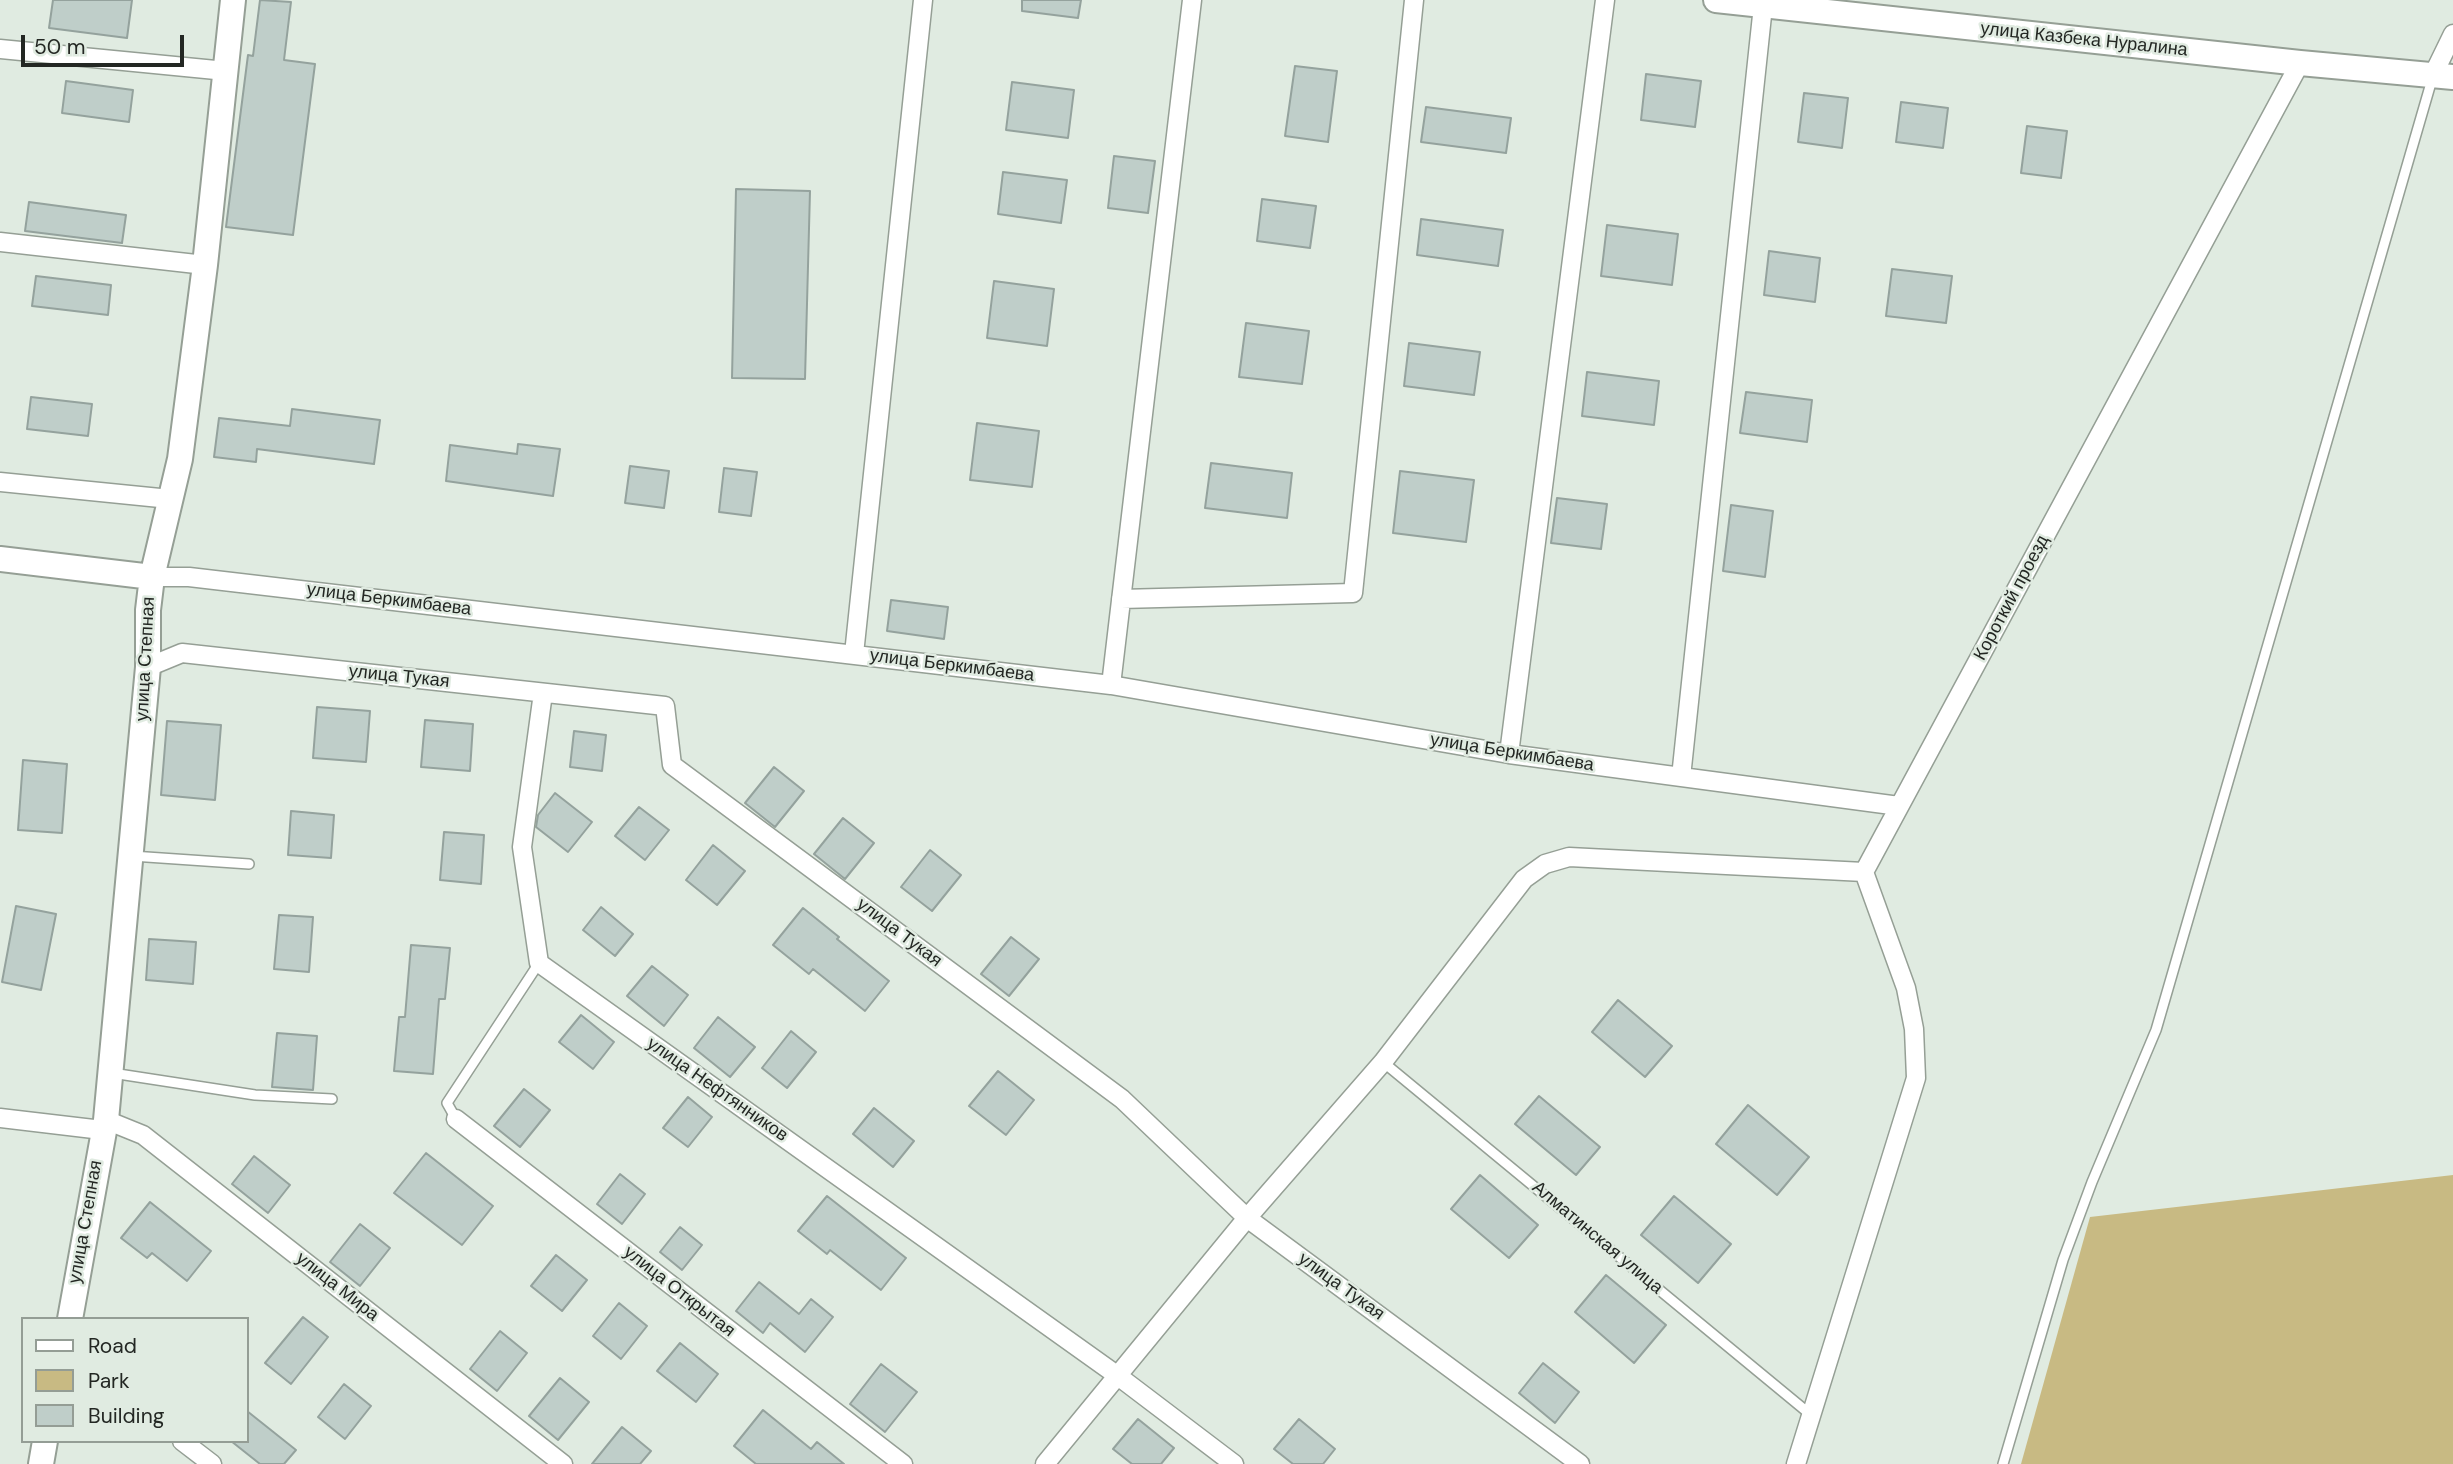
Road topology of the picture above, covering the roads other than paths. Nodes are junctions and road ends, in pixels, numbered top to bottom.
1 (233, 0) edge
2 (923, 0) edge
3 (1192, 0) edge
4 (1414, 0) edge
5 (1605, 0) edge
6 (1716, 0) edge
7 (1765, 3) edge
8 (2453, 34) edge
9 (0, 49) edge
10 (2300, 63) junction
11 (226, 71) junction
12 (2443, 76) edge
13 (0, 242) edge
14 (205, 265) junction
15 (0, 482) edge
16 (170, 499) junction
17 (0, 559) edge
18 (152, 577) junction
19 (1121, 599) junction
20 (854, 654) junction
21 (148, 667) junction
22 (1111, 685) junction
23 (543, 693) junction
24 (1509, 754) junction
25 (1681, 777) junction
26 (1899, 806) junction
27 (130, 856) junction
28 (249, 864) dead end
29 (1864, 872) junction
30 (539, 963) junction
31 (1383, 1062) junction
32 (110, 1072) junction
33 (332, 1099) dead end
34 (0, 1118) edge
35 (456, 1119) joint
36 (104, 1125) junction
37 (1247, 1218) junction
38 (69, 1317) edge
39 (1118, 1376) junction
40 (1811, 1415) junction
41 (45, 1443) edge
42 (185, 1443) edge
43 (41, 1464) edge
44 (212, 1464) edge
45 (563, 1464) edge
46 (903, 1464) edge
47 (1045, 1464) edge
48 (1234, 1464) edge
49 (1580, 1464) edge
50 (1796, 1464) edge
51 (2003, 1464) edge

1 - 11 street, улица Степная
2 - 20 street
3 - 19 street
4 - 19 street
5 - 24 street
6 - 7 street, улица Казбека Нуралина
7 - 10 street, улица Казбека Нуралина
7 - 25 street
8 - 12 street
9 - 11 street
10 - 12 street, улица Казбека Нуралина
10 - 26 street, Короткий проезд
11 - 14 street, улица Степная
12 - 51 lane
13 - 14 street
14 - 16 street, улица Степная
15 - 16 street
16 - 18 street, улица Степная
17 - 18 street, улица Беркимбаева
18 - 20 street, улица Беркимбаева
18 - 21 street, улица Степная
19 - 22 street
20 - 22 street, улица Беркимбаева
21 - 23 street, улица Тукая
21 - 27 street, улица Степная
22 - 24 street, улица Беркимбаева
23 - 30 street
23 - 37 street, улица Тукая
24 - 25 street, улица Беркимбаева
25 - 26 street, улица Беркимбаева
26 - 29 street, Короткий проезд
27 - 28 lane
27 - 32 street, улица Степная
29 - 31 street
29 - 40 street
30 - 35 lane
30 - 39 street, улица Нефтянников
31 - 37 street
31 - 40 lane, Алматинская улица
32 - 33 lane
32 - 36 street, улица Степная
34 - 36 street, улица Мира
35 - 46 street, улица Открытая
36 - 38 street, улица Степная
36 - 45 street, улица Мира
37 - 39 street
37 - 49 street, улица Тукая
39 - 47 street
39 - 48 street, улица Нефтянников
40 - 50 street
41 - 43 street
42 - 44 street

